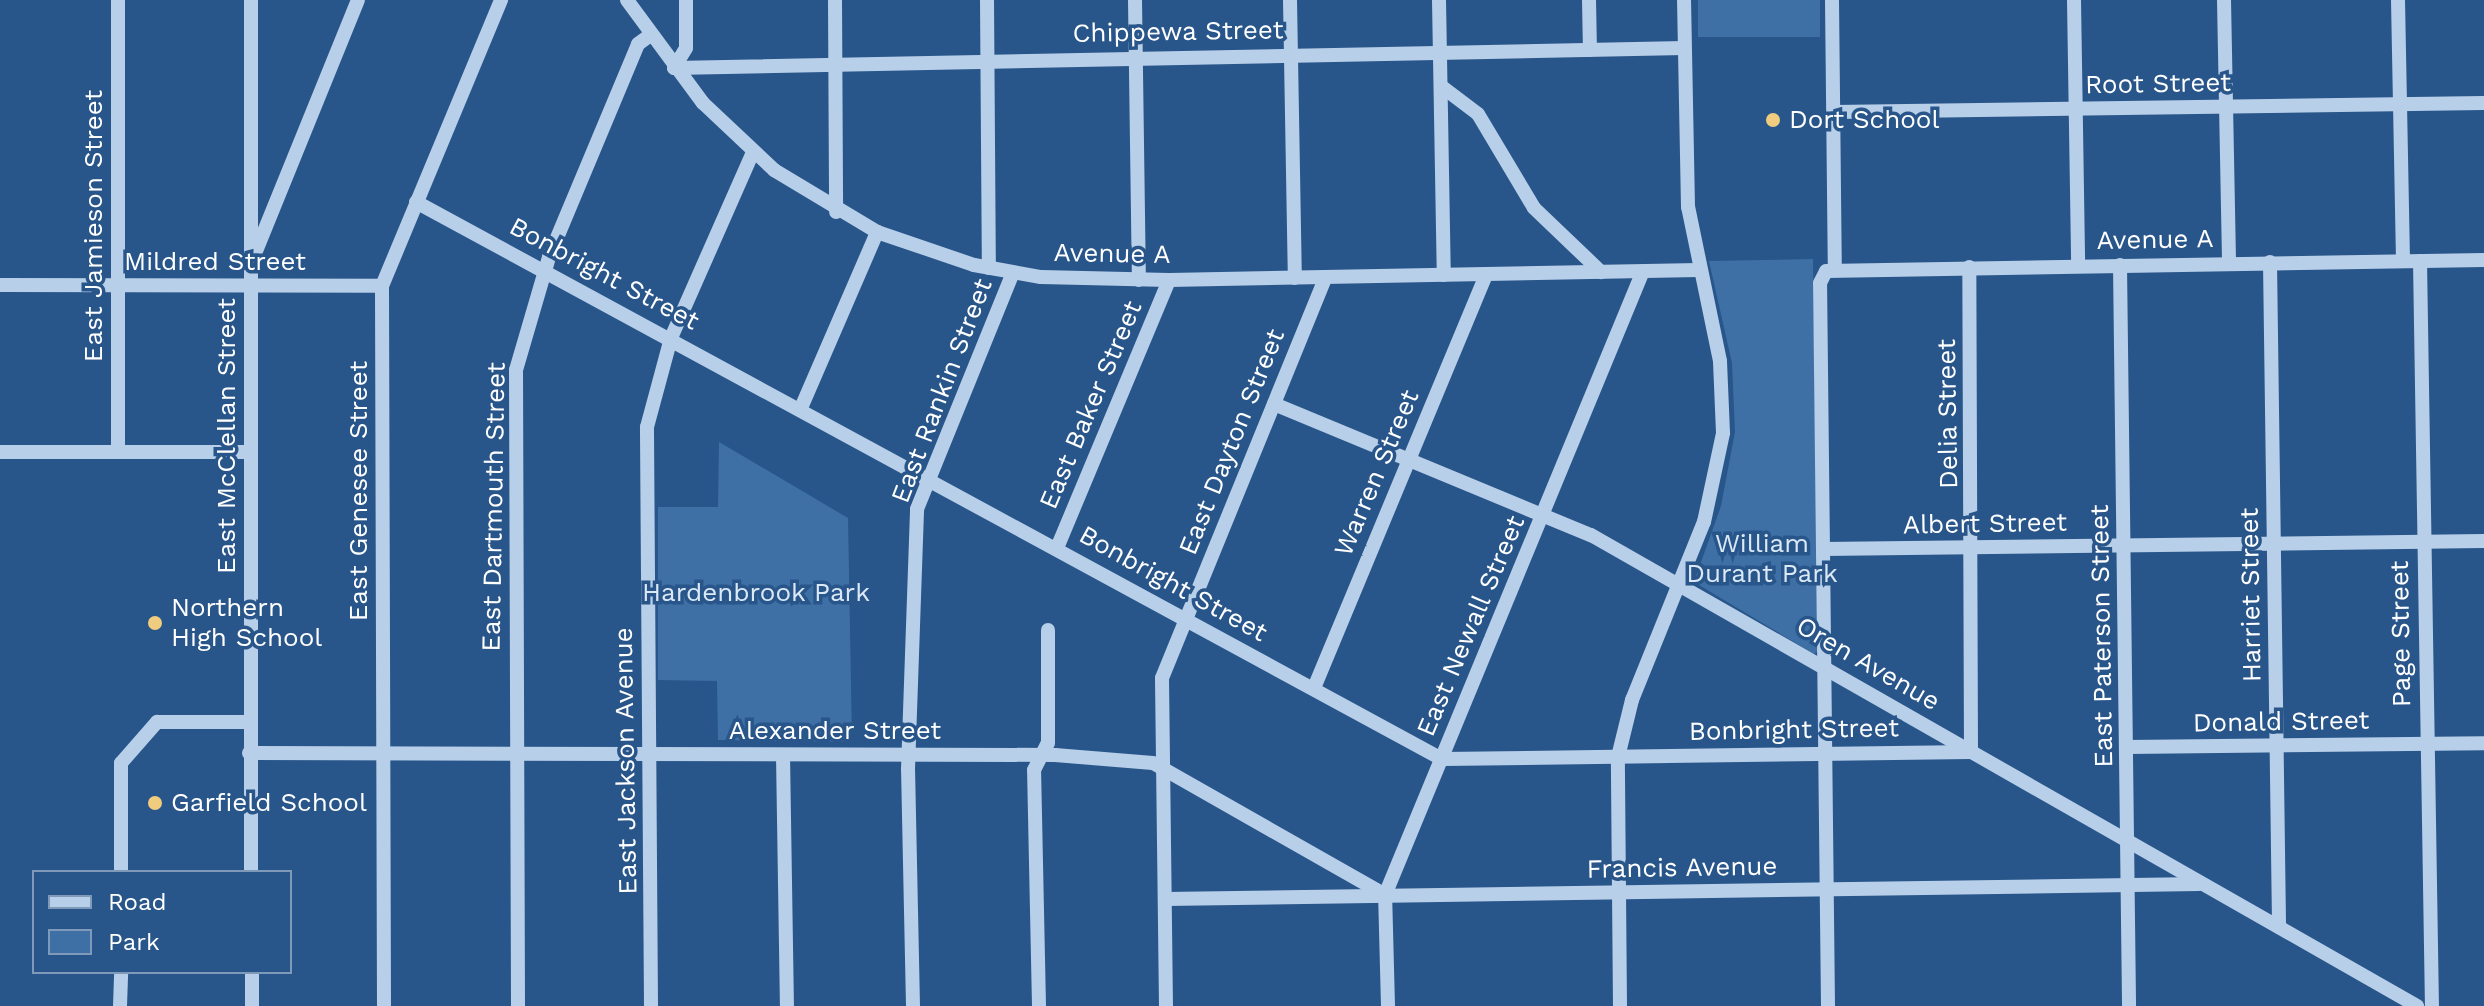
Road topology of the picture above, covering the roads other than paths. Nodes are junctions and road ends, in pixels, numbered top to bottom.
1 (118, 0) edge
2 (251, 0) edge
3 (358, 0) edge
4 (501, 0) edge
5 (627, 0) edge
6 (686, 0) edge
7 (835, 0) edge
8 (987, 0) edge
9 (1135, 0) edge
10 (1290, 0) edge
11 (1439, 0) edge
12 (1589, 0) edge
13 (1684, 0) edge
14 (1832, 0) edge
15 (2074, 0) edge
16 (2224, 0) edge
17 (2398, 0) edge
18 (649, 36) junction
19 (1684, 48) junction
20 (1590, 50) junction
21 (1440, 53) junction
22 (1291, 54) junction
23 (1135, 57) junction
24 (988, 58) junction
25 (836, 61) junction
26 (674, 68) junction
27 (1441, 86) junction
28 (2484, 103) edge
29 (2400, 104) junction
30 (2226, 107) junction
31 (2076, 109) junction
32 (1834, 112) junction
33 (753, 152) junction
34 (416, 202) junction
35 (836, 212) junction
36 (877, 232) junction
37 (2484, 260) edge
38 (2403, 261) junction
39 (2420, 261) junction
40 (2270, 262) junction
41 (2229, 263) junction
42 (251, 264) junction
43 (2078, 265) junction
44 (2120, 265) junction
45 (1969, 267) junction
46 (989, 268) junction
47 (1699, 270) junction
48 (1830, 270) junction
49 (546, 271) junction
50 (1643, 271) junction
51 (1601, 272) junction
52 (1013, 273) junction
53 (1444, 275) junction
54 (1486, 275) junction
55 (1326, 277) junction
56 (1295, 278) junction
57 (1139, 280) junction
58 (1169, 280) junction
59 (0, 285) edge
60 (118, 285) junction
61 (382, 286) junction
62 (252, 287) junction
63 (671, 338) junction
64 (1274, 404) junction
65 (801, 408) junction
66 (0, 452) edge
67 (118, 452) junction
68 (251, 452) junction
69 (1409, 460) junction
70 (928, 478) junction
71 (1543, 516) junction
72 (2484, 541) edge
73 (2423, 542) junction
74 (2274, 544) junction
75 (2125, 546) junction
76 (1057, 548) junction
77 (1975, 548) junction
78 (1823, 549) junction
79 (1678, 585) junction
80 (1185, 620) junction
81 (1048, 630) dead end
82 (1826, 666) junction
83 (1314, 688) junction
84 (249, 722) junction
85 (2484, 743) edge
86 (2428, 744) junction
87 (2277, 746) junction
88 (2127, 747) junction
89 (1971, 752) junction
90 (249, 753) junction
91 (383, 753) junction
92 (515, 753) junction
93 (649, 754) junction
94 (1825, 754) junction
95 (783, 755) junction
96 (914, 756) junction
97 (1041, 756) junction
98 (1618, 757) junction
99 (1442, 759) junction
100 (1163, 768) junction
101 (2127, 840) junction
102 (121, 870) edge
103 (251, 870) edge
104 (2199, 884) junction
105 (2127, 885) junction
106 (1827, 890) junction
107 (1618, 892) junction
108 (1385, 895) junction
109 (1165, 899) junction
110 (2279, 927) junction
111 (121, 974) edge
112 (252, 974) edge
113 (120, 1006) edge
114 (252, 1006) edge
115 (384, 1006) edge
116 (518, 1006) edge
117 (651, 1006) edge
118 (787, 1006) edge
119 (913, 1006) edge
120 (1039, 1006) edge
121 (1166, 1006) edge
122 (1388, 1006) edge
123 (1620, 1006) edge
124 (1828, 1006) edge
125 (2129, 1006) edge
126 (2417, 1006) edge
127 (2432, 1006) edge

1 - 60 street, East Jamieson Street
2 - 42 street, East McClellan Street
3 - 42 street
4 - 34 street, East Genesee Street
5 - 18 street, Avenue A
6 - 26 street
7 - 25 street
8 - 24 street, East Rankin Street
9 - 23 street, East Baker Street
10 - 22 street
11 - 21 street
12 - 20 street
13 - 19 street
14 - 32 street
15 - 31 street
16 - 30 street
17 - 29 street
18 - 26 street, Avenue A
18 - 49 street, East Dartmouth Street
19 - 20 street, Chippewa Street
19 - 47 street
20 - 21 street, Chippewa Street
21 - 22 street, Chippewa Street
21 - 27 street
22 - 23 street, Chippewa Street
22 - 56 street
23 - 24 street, Chippewa Street
23 - 57 street, East Baker Street
24 - 25 street, Chippewa Street
24 - 46 street, East Rankin Street
25 - 26 street, Chippewa Street
25 - 35 street
26 - 33 street, Avenue A
27 - 51 street
27 - 53 street
28 - 29 street, Root Street
29 - 30 street, Root Street
29 - 38 street
30 - 31 street, Root Street
30 - 41 street
31 - 32 street, Root Street
31 - 43 street
32 - 48 street
33 - 35 street, Avenue A
33 - 63 street, East Jackson Avenue
34 - 49 street, Bonbright Street
34 - 61 street, East Genesee Street
35 - 36 street, Avenue A
36 - 46 street, Avenue A
36 - 65 street
37 - 39 street, Avenue A
38 - 39 street, Avenue A
38 - 40 street, Avenue A
39 - 73 street, Page Street
40 - 41 street, Avenue A
40 - 74 street, Harriet Street
41 - 44 street, Avenue A
42 - 62 street, East McClellan Street
43 - 44 street, Avenue A
43 - 45 street, Avenue A
44 - 75 street, East Paterson Street
45 - 48 street, Avenue A
45 - 77 street, Delia Street
46 - 52 street, Avenue A
47 - 50 street, Avenue A
47 - 79 street
48 - 78 street
49 - 63 street, Bonbright Street
49 - 92 street, East Dartmouth Street
50 - 51 street, Avenue A
50 - 71 street, East Newall Street
51 - 54 street, Avenue A
52 - 57 street, Avenue A
52 - 70 street, East Rankin Street
53 - 54 street, Avenue A
53 - 55 street, Avenue A
54 - 69 street, Warren Street
55 - 56 street, Avenue A
55 - 64 street, East Dayton Street
56 - 58 street, Avenue A
57 - 58 street, Avenue A
58 - 76 street, East Baker Street
59 - 60 street, Mildred Street
60 - 62 street, Mildred Street
60 - 67 street, East Jamieson Street
61 - 62 street, Mildred Street
61 - 91 street, East Genesee Street
62 - 68 street, East McClellan Street
63 - 65 street, Bonbright Street
63 - 93 street, East Jackson Avenue
64 - 69 street, Oren Avenue
64 - 80 street, East Dayton Street
65 - 70 street, Bonbright Street
66 - 67 street
67 - 68 street
68 - 84 street, East McClellan Street
69 - 71 street, Oren Avenue
69 - 83 street, Warren Street
70 - 76 street, Bonbright Street
70 - 96 street, East Rankin Street
71 - 79 street, Oren Avenue
71 - 99 street, East Newall Street
72 - 73 street, Albert Street
73 - 74 street, Albert Street
73 - 86 street, Page Street
74 - 75 street, Albert Street
74 - 87 street, Harriet Street
75 - 77 street, Albert Street
75 - 88 street, East Paterson Street
76 - 80 street, Bonbright Street
77 - 78 street, Albert Street
77 - 89 street, Delia Street
78 - 82 street
79 - 82 street, Oren Avenue
79 - 98 street
80 - 83 street, Bonbright Street
80 - 100 street, East Dayton Street
81 - 97 street
82 - 89 street, Oren Avenue
82 - 94 street
83 - 99 street, Bonbright Street
84 - 90 street, East McClellan Street
84 - 102 street
85 - 86 street, Donald Street
86 - 87 street, Donald Street
86 - 127 street, Page Street
87 - 88 street, Donald Street
87 - 110 street, Harriet Street
88 - 101 street, East Paterson Street
89 - 94 street, Bonbright Street
89 - 101 street, Oren Avenue
90 - 91 street, Alexander Street
90 - 103 street, East McClellan Street
91 - 92 street, Alexander Street
91 - 115 street, East Genesee Street
92 - 93 street, Alexander Street
92 - 116 street, East Dartmouth Street
93 - 95 street, Alexander Street
93 - 117 street, East Jackson Avenue
94 - 98 street, Bonbright Street
94 - 106 street
95 - 96 street, Alexander Street
95 - 118 street
96 - 97 street, Alexander Street
96 - 119 street, East Rankin Street
97 - 100 street, Alexander Street
97 - 120 street
98 - 99 street, Bonbright Street
98 - 107 street
99 - 108 street, East Newall Street
100 - 108 street, Alexander Street
100 - 109 street, East Dayton Street
101 - 104 street, Oren Avenue
101 - 105 street, East Paterson Street
104 - 105 street, Francis Avenue
104 - 110 street, Oren Avenue
105 - 106 street, Francis Avenue
105 - 125 street, East Paterson Street
106 - 107 street, Francis Avenue
106 - 124 street
107 - 108 street, Francis Avenue
107 - 123 street
108 - 109 street, Francis Avenue
108 - 122 street, East Newall Street
109 - 121 street, East Dayton Street
110 - 126 street, Oren Avenue
111 - 113 street
112 - 114 street

